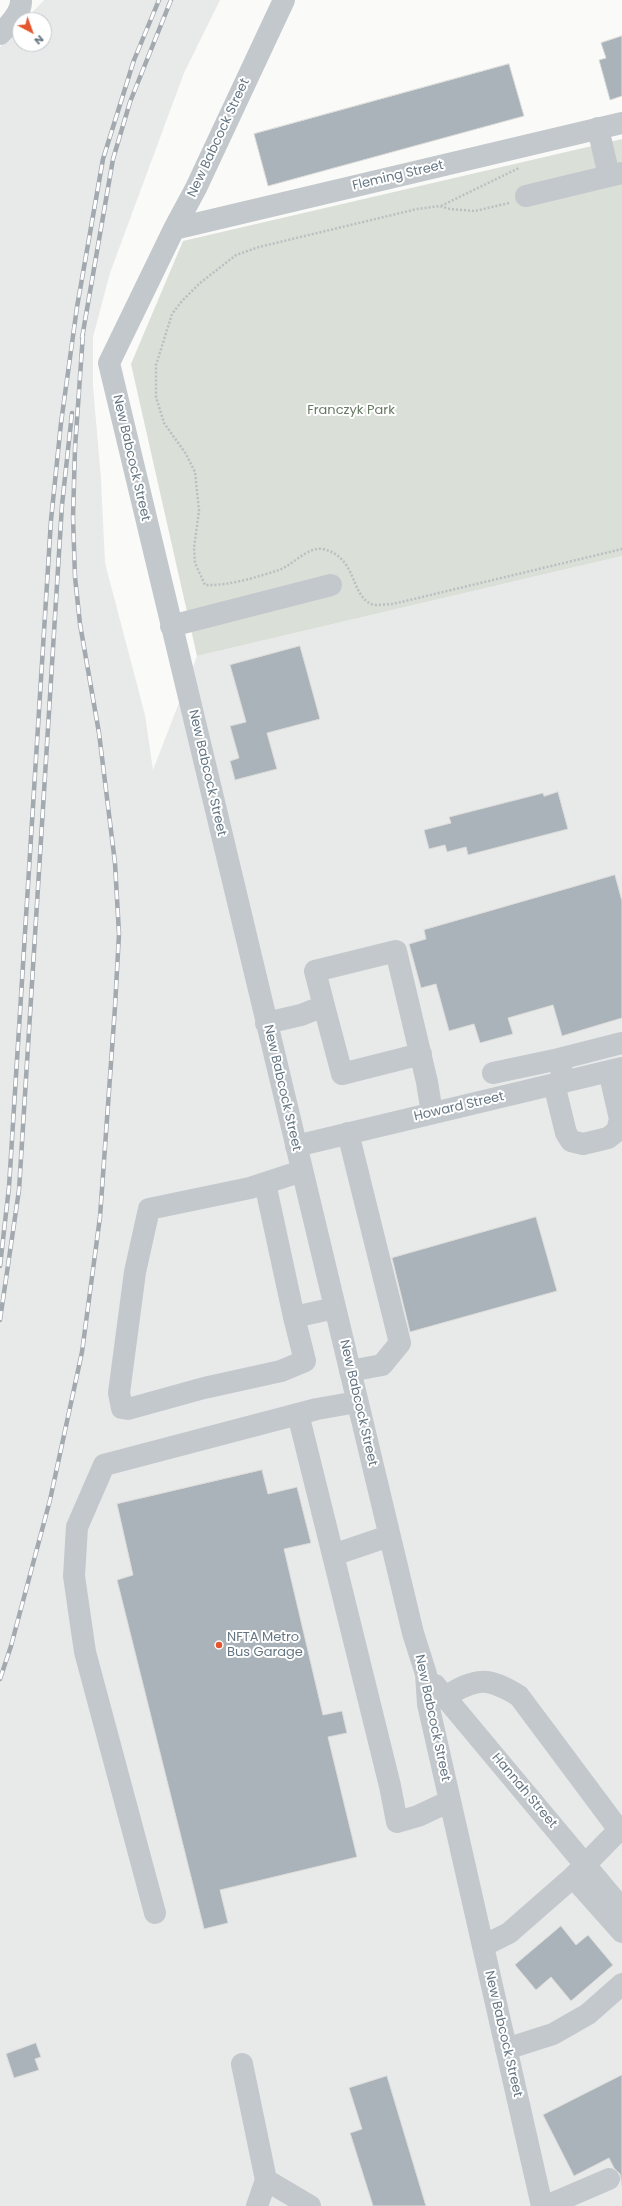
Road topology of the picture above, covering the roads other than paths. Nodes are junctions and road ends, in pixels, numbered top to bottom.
1 (21, 0) edge
2 (284, 0) edge
3 (5, 29) edge
4 (622, 123) edge
5 (598, 128) junction
6 (616, 175) edge
7 (526, 196) road end
8 (174, 229) junction
9 (330, 586) dead end
10 (171, 626) junction
11 (324, 1006) junction
12 (266, 1023) junction
13 (622, 1043) edge
14 (420, 1054) junction
15 (560, 1059) junction
16 (615, 1070) edge
17 (493, 1074) dead end
18 (559, 1083) junction
19 (432, 1113) junction
20 (348, 1133) junction
21 (296, 1146) junction
22 (302, 1171) junction
23 (265, 1183) junction
24 (335, 1308) junction
25 (294, 1317) junction
26 (350, 1371) junction
27 (357, 1402) junction
28 (298, 1414) junction
29 (389, 1536) junction
30 (333, 1555) junction
31 (426, 1674) junction
32 (445, 1697) junction
33 (450, 1801) junction
34 (579, 1871) junction
35 (622, 1909) edge
36 (155, 1913) dead end
37 (622, 1932) edge
38 (483, 1946) junction
39 (622, 1984) edge
40 (506, 2049) junction
41 (242, 2064) dead end
42 (609, 2179) dead end
43 (266, 2180) junction
44 (257, 2206) edge
45 (310, 2206) edge
46 (542, 2206) edge
47 (546, 2206) edge

1 - 3 street
2 - 8 street, New Babcock Street
4 - 5 street, Fleming Street
5 - 6 street
5 - 8 street, Fleming Street
6 - 7 street
8 - 10 street, New Babcock Street
9 - 10 street
10 - 12 street, New Babcock Street
11 - 12 street
11 - 14 street
11 - 14 street
12 - 21 street, New Babcock Street
13 - 15 street
14 - 19 street
15 - 17 street
15 - 18 street
16 - 18 street, Howard Street
16 - 18 street
18 - 19 street, Howard Street
19 - 20 street, Howard Street
20 - 21 street, Howard Street
20 - 26 street
21 - 22 street, New Babcock Street
22 - 23 street
22 - 24 street, New Babcock Street
23 - 25 street
23 - 25 street
24 - 25 street
24 - 26 street, New Babcock Street
26 - 27 street, New Babcock Street
27 - 28 street
27 - 29 street, New Babcock Street
28 - 30 street
28 - 36 street
29 - 30 street
29 - 31 street, New Babcock Street
30 - 33 street
31 - 32 street, Hannah Street
31 - 33 street, New Babcock Street
32 - 34 street, Hannah Street
32 - 34 street
33 - 38 street, New Babcock Street
34 - 35 street, Hannah Street
34 - 37 street
34 - 38 street
38 - 40 street, New Babcock Street
39 - 40 street
40 - 46 street, New Babcock Street
41 - 43 street
42 - 47 street
43 - 44 street
43 - 45 street

